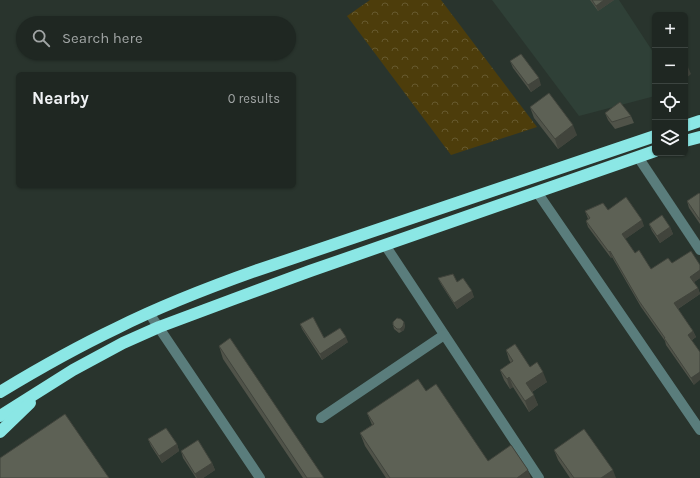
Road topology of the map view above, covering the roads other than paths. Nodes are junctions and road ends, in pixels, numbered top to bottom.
1 (700, 121) edge
2 (688, 125) edge
3 (700, 136) edge
4 (652, 137) edge
5 (688, 140) edge
6 (652, 152) edge
7 (638, 157) junction
8 (537, 192) junction
9 (385, 245) junction
10 (700, 250) edge
11 (150, 313) junction
12 (159, 327) junction
13 (444, 335) junction
14 (48, 385) junction
15 (0, 392) edge
16 (0, 416) edge
17 (321, 418) dead end
18 (700, 430) edge
19 (0, 432) edge
20 (260, 478) edge
21 (540, 478) edge

1 - 2 highway
3 - 5 highway
4 - 11 highway
6 - 7 highway
7 - 8 highway
7 - 10 street
8 - 9 highway
8 - 18 street
9 - 12 highway
9 - 13 street
11 - 12 street
11 - 15 highway
12 - 14 highway
12 - 20 street
13 - 17 street
13 - 21 street
14 - 16 highway
14 - 19 highway

